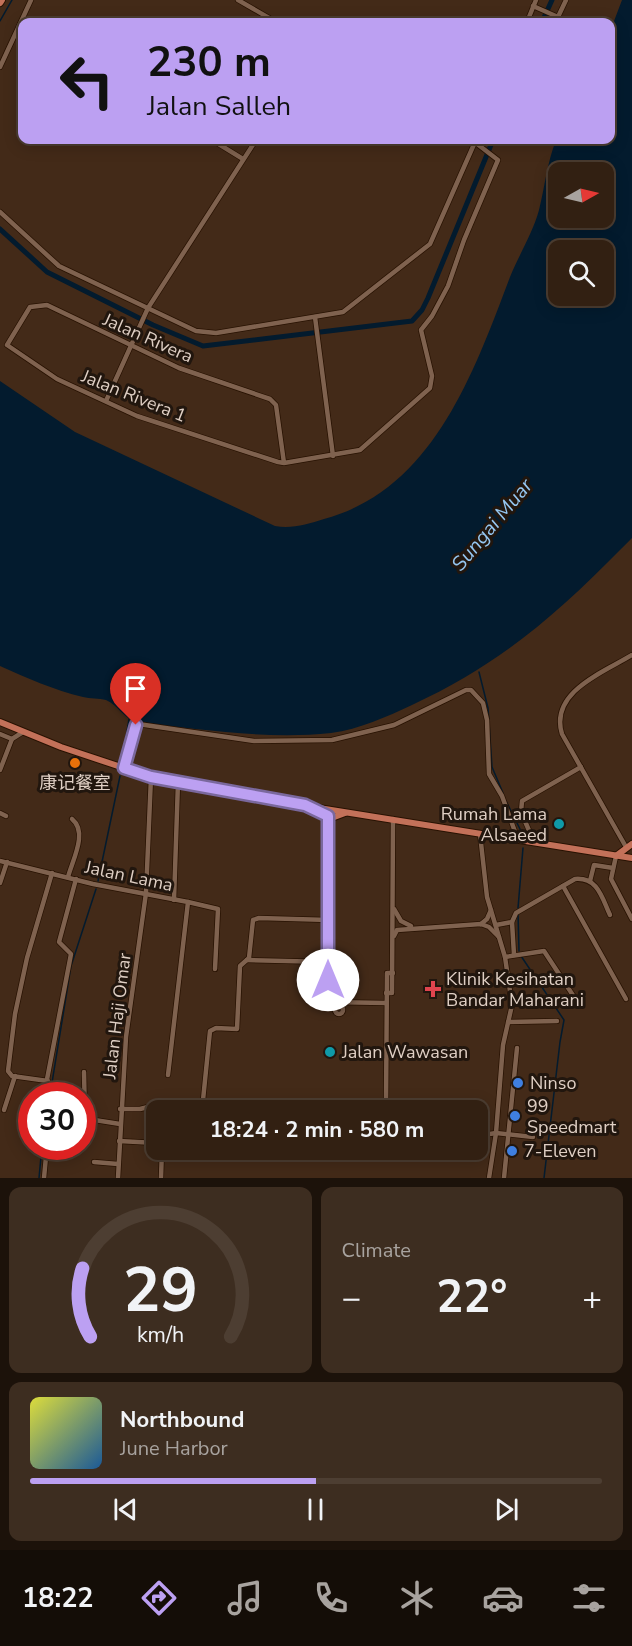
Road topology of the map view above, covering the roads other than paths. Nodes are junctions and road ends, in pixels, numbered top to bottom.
1 (31, 0) edge
2 (238, 0) edge
3 (251, 0) edge
4 (536, 0) edge
5 (566, 0) edge
6 (248, 6) junction
7 (533, 6) junction
8 (23, 18) edge
9 (269, 18) edge
10 (528, 18) edge
11 (18, 28) edge
12 (0, 67) edge
13 (219, 144) edge
14 (253, 144) edge
15 (474, 144) edge
16 (478, 144) edge
17 (243, 159) junction
18 (0, 212) edge
19 (148, 308) junction
20 (315, 317) junction
21 (20, 323) joint
22 (131, 344) junction
23 (106, 401) junction
24 (333, 456) junction
25 (284, 463) junction
26 (632, 655) edge
27 (0, 722) edge
28 (23, 732) junction
29 (0, 734) edge
30 (12, 739) junction
31 (581, 767) junction
32 (124, 768) junction
33 (0, 770) edge
34 (151, 777) junction
35 (178, 782) junction
36 (305, 805) junction
37 (348, 812) junction
38 (72, 819) dead end
39 (329, 819) junction
40 (393, 819) junction
41 (480, 834) junction
42 (518, 840) junction
43 (534, 842) junction
44 (629, 845) edge
45 (616, 856) junction
46 (632, 856) edge
47 (0, 861) edge
48 (7, 862) junction
49 (613, 868) junction
50 (52, 873) junction
51 (68, 877) junction
52 (76, 879) junction
53 (590, 881) junction
54 (0, 883) edge
55 (563, 886) junction
56 (146, 893) junction
57 (174, 900) junction
58 (188, 902) junction
59 (393, 904) junction
60 (492, 909) junction
61 (610, 915) dead end
62 (632, 919) edge
63 (329, 920) junction
64 (512, 922) junction
65 (481, 924) junction
66 (496, 925) junction
67 (413, 927) junction
68 (393, 940) junction
69 (500, 940) junction
70 (514, 955) junction
71 (505, 957) junction
72 (248, 960) junction
73 (328, 962) junction
74 (215, 969) dead end
75 (626, 999) dead end
76 (386, 1003) junction
77 (578, 1003) dead end
78 (557, 1021) dead end
79 (508, 1022) junction
80 (517, 1048) dead end
81 (84, 1072) dead end
82 (168, 1075) dead end
83 (15, 1076) junction
84 (48, 1081) joint
85 (84, 1082) edge
86 (203, 1100) edge
87 (386, 1100) edge
88 (120, 1108) junction
89 (146, 1108) edge
90 (4, 1110) dead end
91 (96, 1120) edge
92 (120, 1124) junction
93 (496, 1133) junction
94 (488, 1134) edge
95 (508, 1135) junction
96 (533, 1137) dead end
97 (119, 1141) junction
98 (146, 1142) edge
99 (46, 1160) edge
100 (162, 1160) edge
101 (94, 1162) dead end
102 (118, 1164) junction
103 (44, 1178) edge
104 (118, 1178) edge
105 (161, 1178) edge
106 (489, 1178) edge
107 (504, 1178) edge

1 - 8 street
2 - 6 street
3 - 6 street
4 - 7 street
5 - 7 street
6 - 9 street
7 - 10 street
11 - 12 street
13 - 17 street
14 - 17 street
15 - 20 street
16 - 24 street
17 - 19 street
18 - 19 street
19 - 20 street
19 - 22 street
20 - 24 street
21 - 22 street, Jalan Rivera
21 - 23 street, Jalan Rivera 1
22 - 23 street
22 - 25 street, Jalan Rivera
23 - 25 street, Jalan Rivera 1
24 - 25 street
26 - 31 street
27 - 28 main road
28 - 30 street
28 - 32 main road
29 - 30 street
30 - 33 street
31 - 43 street
31 - 44 street
32 - 34 main road
32 - 42 street
34 - 35 main road
34 - 56 street, Jalan Haji Omar
35 - 36 main road
35 - 57 street
36 - 37 main road
36 - 39 main road
37 - 39 main road
37 - 40 main road
38 - 51 street
39 - 63 street
40 - 41 main road
40 - 59 street
41 - 42 main road
41 - 60 street
42 - 43 main road
43 - 45 main road
44 - 45 main road
44 - 46 main road
45 - 46 main road
45 - 49 street
47 - 48 street, Jalan Lama
48 - 50 street, Jalan Lama
48 - 54 street
49 - 53 street
49 - 62 street
50 - 51 street, Jalan Lama
50 - 83 street
51 - 52 street, Jalan Lama
52 - 56 street, Jalan Lama
52 - 84 street
53 - 55 street
53 - 61 street
55 - 64 street
55 - 75 street
56 - 57 street, Jalan Lama
56 - 88 street, Jalan Haji Omar
57 - 58 street, Jalan Lama
58 - 74 street
58 - 82 street, Jalan Lama
59 - 67 street
59 - 68 street
60 - 65 street
60 - 66 street
63 - 72 street
63 - 73 street
64 - 66 street
64 - 70 street
65 - 67 street
65 - 69 street
66 - 69 street
67 - 68 street
68 - 76 street
69 - 71 street
70 - 71 street
70 - 77 street
71 - 79 street
72 - 73 street
72 - 86 street
73 - 76 street
76 - 87 street
78 - 79 street
79 - 93 street
80 - 95 street
81 - 85 street
83 - 84 street
83 - 90 street
88 - 89 street
88 - 92 street, Jalan Haji Omar
91 - 92 street
92 - 97 street, Jalan Haji Omar
93 - 94 street
93 - 95 street
93 - 106 street
95 - 96 street
95 - 107 street
97 - 98 street
97 - 102 street, Jalan Haji Omar
99 - 103 street
100 - 105 street
101 - 102 street
102 - 104 street, Jalan Haji Omar

